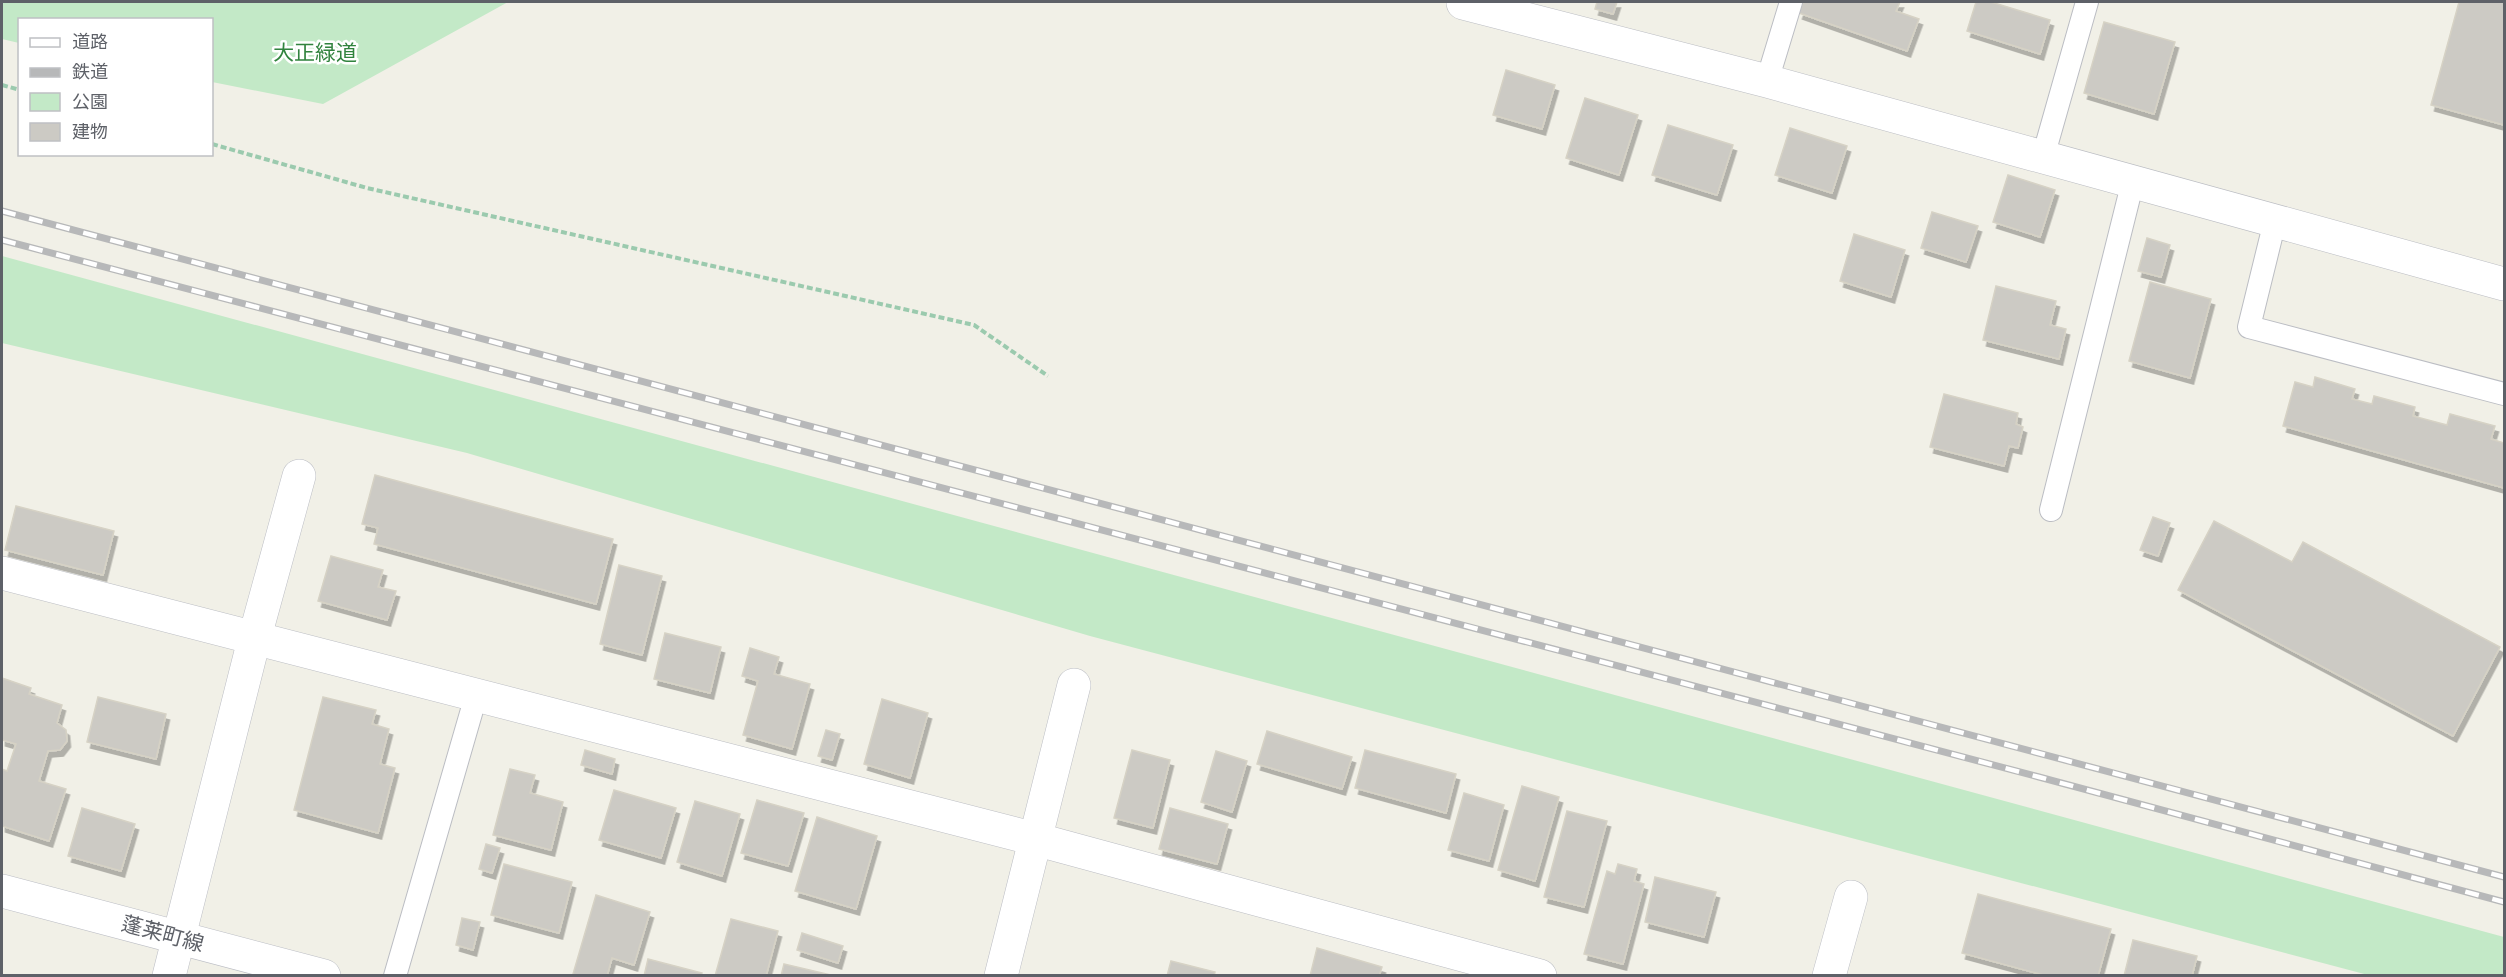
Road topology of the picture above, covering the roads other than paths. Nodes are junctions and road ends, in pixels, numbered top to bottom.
1 (1463, 2) edge
2 (1791, 2) edge
3 (2087, 2) edge
4 (1767, 81) junction
5 (2043, 157) junction
6 (2133, 182) junction
7 (2276, 221) junction
8 (2505, 284) edge
9 (2505, 394) edge
10 (299, 476) dead end
11 (2050, 510) dead end
12 (2, 573) edge
13 (254, 640) junction
14 (1074, 685) dead end
15 (476, 696) junction
16 (1035, 839) junction
17 (2, 891) edge
18 (1851, 897) dead end
19 (178, 937) junction
20 (169, 975) edge
21 (324, 975) edge
22 (395, 975) edge
23 (1000, 975) edge
24 (1540, 975) edge
25 (1829, 975) edge

1 - 4 street
2 - 4 lane
3 - 5 lane
4 - 5 street
5 - 6 street
6 - 7 street
6 - 11 lane
7 - 8 street
7 - 9 lane
10 - 13 street
12 - 13 street
13 - 15 street
13 - 19 street
14 - 16 street
15 - 16 street
15 - 22 lane
16 - 23 street
16 - 24 street
17 - 19 street, 蓬莱町線
18 - 25 street
19 - 20 street
19 - 21 street, 蓬莱町線

